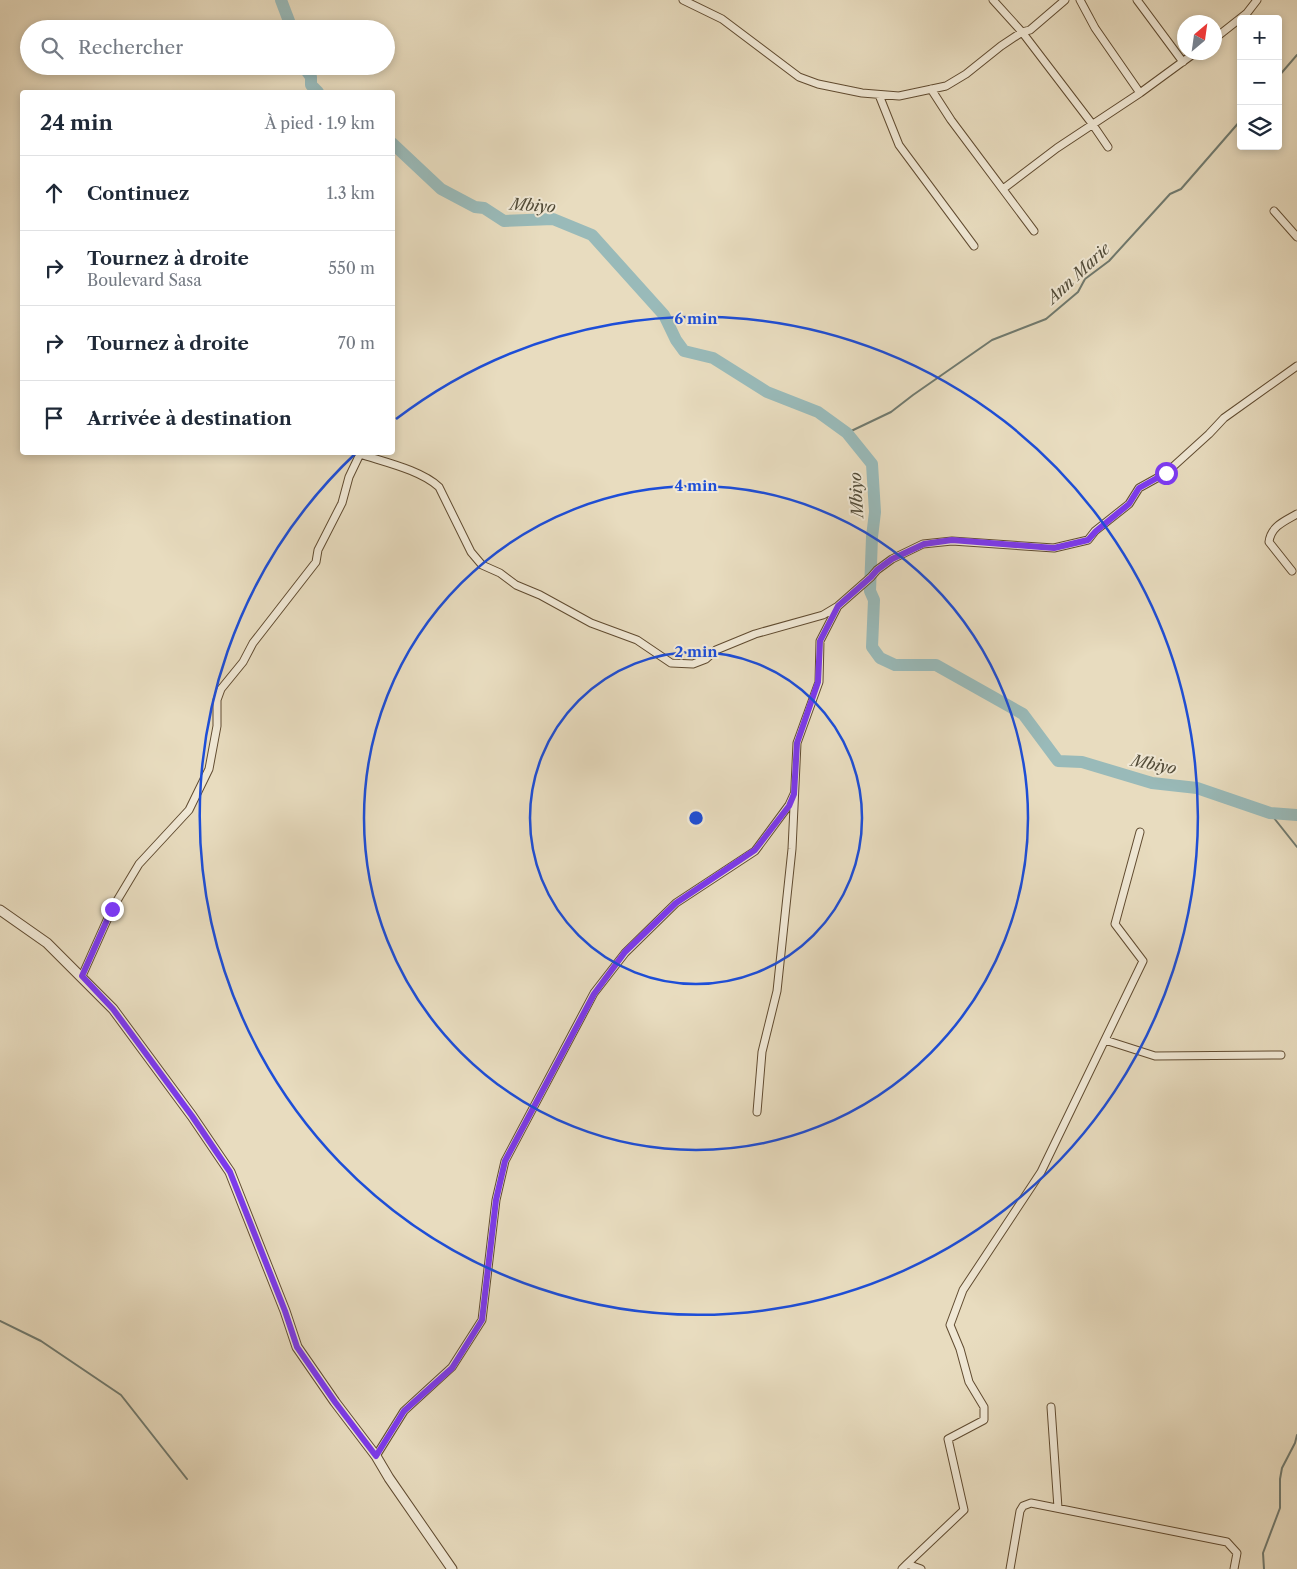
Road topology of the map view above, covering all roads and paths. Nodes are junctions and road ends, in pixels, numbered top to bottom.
1 (683, 0) edge
2 (993, 0) edge
3 (1065, 0) edge
4 (1080, 0) edge
5 (1137, 0) edge
6 (1257, 0) edge
7 (1022, 32) junction
8 (1222, 33) edge
9 (1186, 60) edge
10 (1183, 62) junction
11 (931, 89) junction
12 (1140, 93) junction
13 (879, 95) junction
14 (1093, 125) junction
15 (1108, 147) dead end
16 (1003, 189) junction
17 (1274, 211) dead end
18 (1034, 231) dead end
19 (1297, 237) edge
20 (974, 246) dead end
21 (1297, 366) edge
22 (360, 455) edge
23 (363, 455) edge
24 (1297, 514) edge
25 (1292, 571) dead end
26 (838, 606) junction
27 (794, 794) junction
28 (1140, 832) dead end
29 (0, 910) edge
30 (82, 976) junction
31 (1105, 1040) junction
32 (1281, 1055) dead end
33 (757, 1112) dead end
34 (1051, 1407) dead end
35 (376, 1456) junction
36 (1058, 1508) junction
37 (905, 1566) edge
38 (452, 1569) edge
39 (921, 1569) edge
40 (1010, 1569) edge
41 (1234, 1569) edge

1 - 13 street
2 - 7 street
3 - 7 street
4 - 12 street
5 - 10 street
6 - 8 street
7 - 11 street
7 - 14 street
9 - 10 street
10 - 12 street
11 - 13 street
11 - 16 street
12 - 14 street
13 - 20 street
14 - 15 street
14 - 16 street
16 - 18 street
17 - 19 street
21 - 26 street
22 - 30 street
23 - 26 street
24 - 25 street
26 - 27 street
27 - 33 street
27 - 35 street
28 - 31 street
29 - 30 street
30 - 35 street
31 - 32 street
31 - 37 street
34 - 36 street
35 - 38 street
36 - 40 street
36 - 41 street
37 - 39 street

